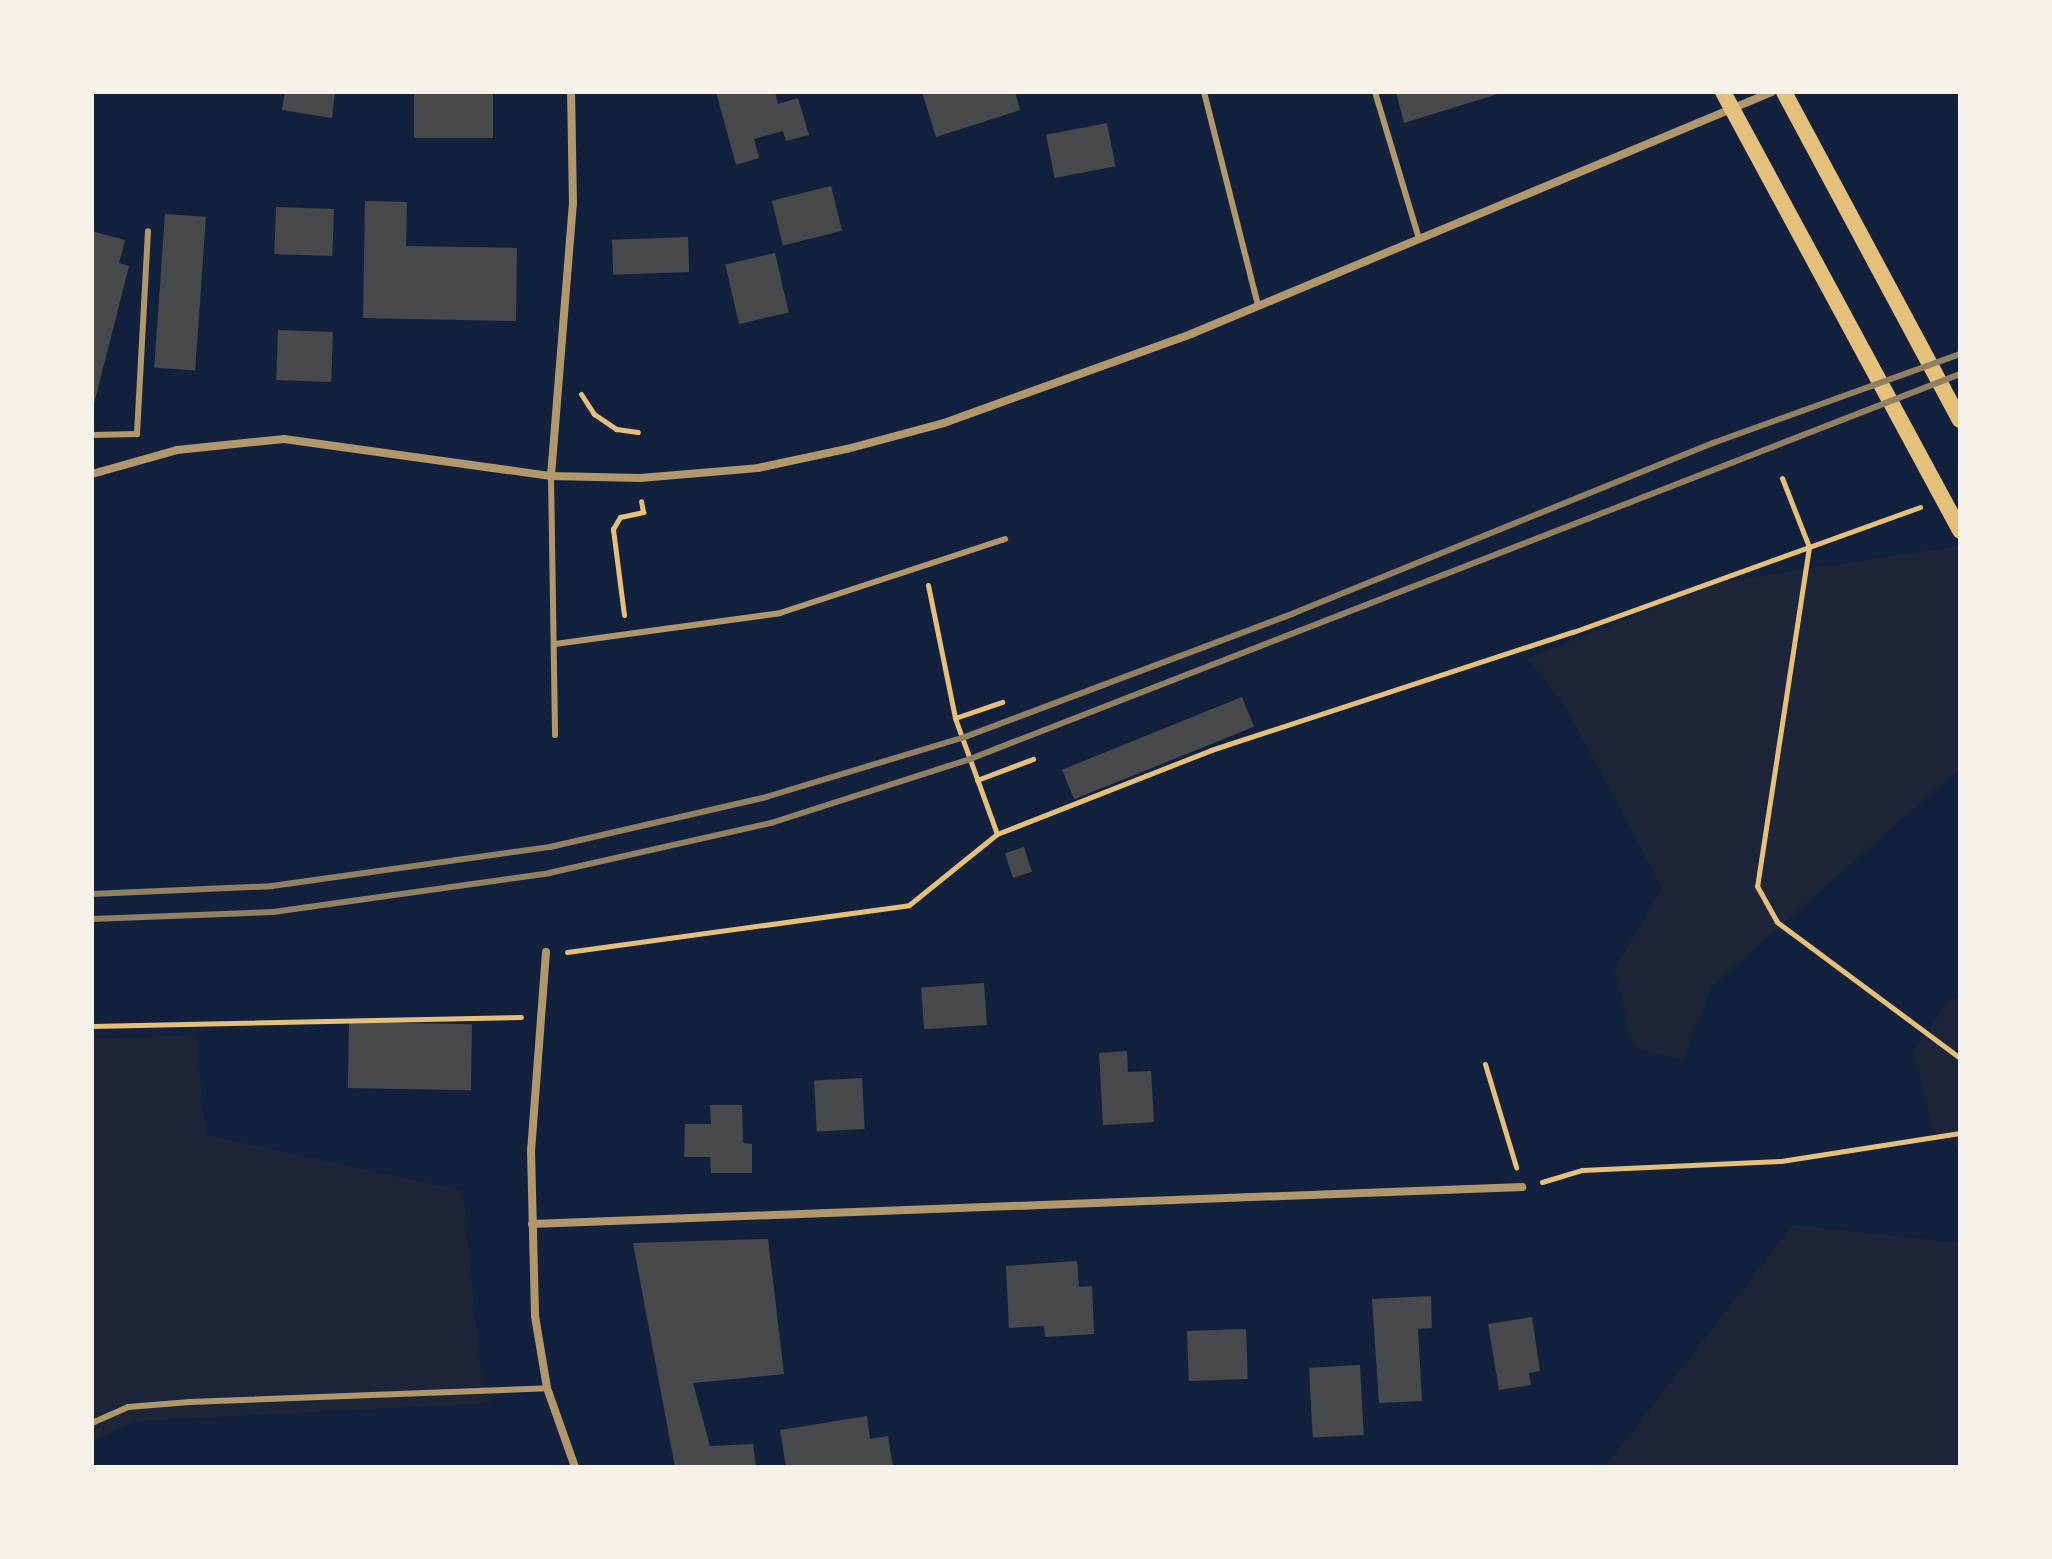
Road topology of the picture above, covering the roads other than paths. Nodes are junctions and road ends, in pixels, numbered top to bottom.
1 (571, 92) edge
2 (1204, 92) edge
3 (1375, 92) edge
4 (1723, 92) edge
5 (1772, 92) edge
6 (1784, 92) edge
7 (148, 231) dead end
8 (1419, 239) junction
9 (1258, 306) junction
10 (1960, 420) edge
11 (92, 435) edge
12 (92, 474) edge
13 (551, 476) junction
14 (1960, 531) edge
15 (1005, 539) dead end
16 (555, 644) junction
17 (555, 735) dead end
18 (546, 952) road end
19 (1522, 1187) road end
20 (532, 1224) junction
21 (547, 1388) junction
22 (92, 1423) edge
23 (575, 1467) edge

1 - 13 street
2 - 9 lane
3 - 8 lane
4 - 14 main road
5 - 8 street
6 - 10 main road
7 - 11 lane
8 - 9 street
9 - 13 street
12 - 13 street
13 - 16 lane
15 - 16 lane
16 - 17 lane
18 - 20 street
19 - 20 street
20 - 21 street
21 - 22 lane
21 - 23 street

